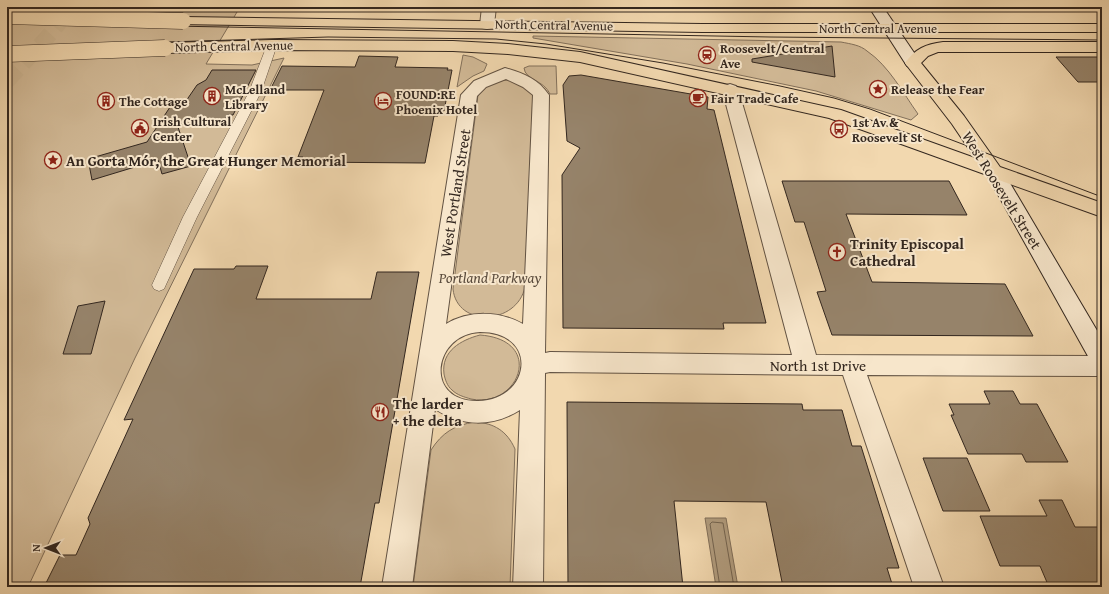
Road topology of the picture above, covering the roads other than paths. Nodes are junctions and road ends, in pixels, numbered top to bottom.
1 (489, 7) edge
2 (876, 7) edge
3 (7, 16) edge
4 (487, 25) junction
5 (1102, 28) edge
6 (889, 29) junction
7 (272, 45) junction
8 (1102, 47) edge
9 (508, 49) junction
10 (7, 54) edge
11 (913, 64) junction
12 (505, 73) junction
13 (730, 89) junction
14 (995, 173) junction
15 (1028, 183) junction
16 (1102, 194) edge
17 (1102, 210) edge
18 (159, 285) dead end
19 (1102, 360) edge
20 (429, 365) junction
21 (807, 365) junction
22 (851, 365) junction
23 (533, 366) junction
24 (1102, 366) edge
25 (397, 587) edge
26 (528, 587) edge
27 (929, 587) edge

1 - 4 street
2 - 6 street, West Roosevelt Street
3 - 4 main road, North Central Avenue, bridge
4 - 6 main road, North Central Avenue
5 - 6 main road, North Central Avenue
6 - 11 street, West Roosevelt Street
7 - 9 main road, North Central Avenue
7 - 10 main road, North Central Avenue, bridge
7 - 18 lane
8 - 11 main road, North Central Avenue
9 - 12 street
9 - 13 main road, North Central Avenue
11 - 14 main road, West Roosevelt Street
12 - 20 street, West Portland Street
12 - 23 street, West Portland Street
13 - 14 main road, North Central Avenue
13 - 21 street
14 - 15 main road, North Central Avenue
14 - 19 street, West Roosevelt Street
15 - 16 main road
15 - 17 main road
20 - 23 street, West Portland Street
20 - 23 street, West Portland Street
20 - 25 street, West Portland Street
21 - 22 street, North 1st Drive
21 - 23 street, North 1st Drive
22 - 24 street, North 1st Drive
22 - 27 street
23 - 26 street, West Portland Street

